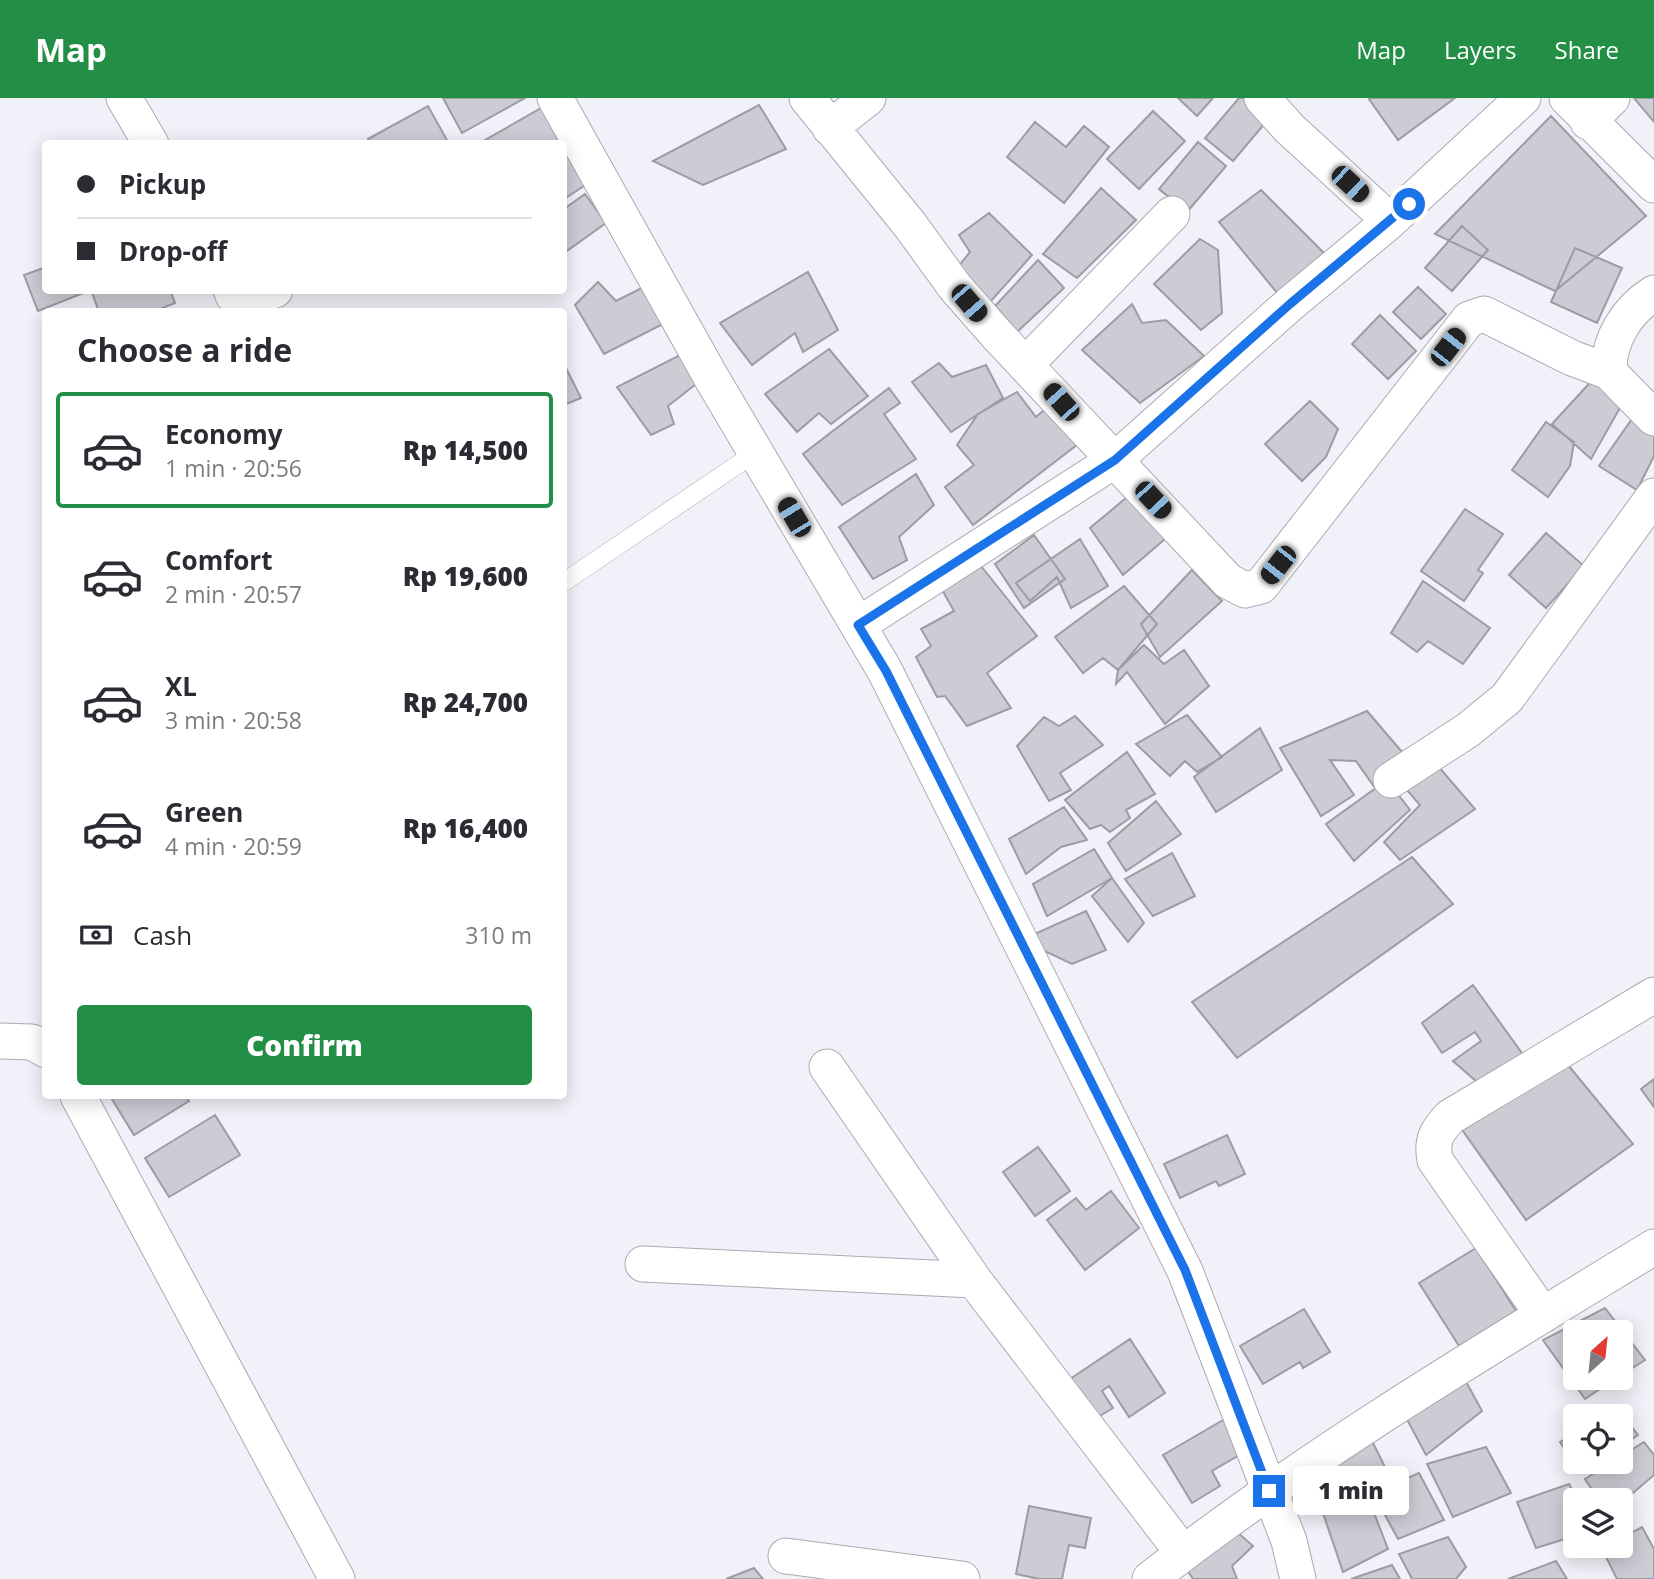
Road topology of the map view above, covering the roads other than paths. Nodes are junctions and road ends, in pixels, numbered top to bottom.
1 (124, 98) edge
2 (555, 98) edge
3 (807, 98) edge
4 (868, 98) edge
5 (1262, 98) edge
6 (1523, 98) edge
7 (1589, 106) edge
8 (830, 128) junction
9 (148, 140) edge
10 (1654, 185) edge
11 (1172, 214) dead end
12 (1390, 221) junction
13 (1654, 293) edge
14 (233, 294) edge
15 (263, 294) edge
16 (1024, 365) junction
17 (1609, 372) junction
18 (1654, 418) edge
19 (755, 453) junction
20 (1115, 460) junction
21 (1654, 496) edge
22 (567, 580) edge
23 (858, 625) junction
24 (1391, 780) dead end
25 (1654, 995) edge
26 (0, 1041) edge
27 (42, 1048) edge
28 (827, 1068) dead end
29 (80, 1099) edge
30 (1654, 1247) edge
31 (643, 1264) dead end
32 (975, 1280) junction
33 (1543, 1315) junction
34 (1269, 1491) junction
35 (1183, 1553) junction
36 (786, 1556) dead end
37 (337, 1579) edge
38 (962, 1579) edge
39 (1150, 1579) edge
40 (1298, 1579) edge

1 - 9 street
2 - 19 street
3 - 8 street
4 - 8 street
5 - 12 street
6 - 12 street
7 - 10 street
8 - 16 street
11 - 16 street
12 - 20 street
13 - 17 street
14 - 15 street
16 - 20 street
17 - 18 street
17 - 20 street
19 - 22 lane
19 - 23 street
20 - 23 street
21 - 24 street
23 - 34 street
25 - 33 street
26 - 27 street
28 - 32 street
29 - 37 street
30 - 33 street
31 - 32 street
32 - 35 street
33 - 34 street
34 - 35 street
34 - 40 street
35 - 39 street
36 - 38 street

